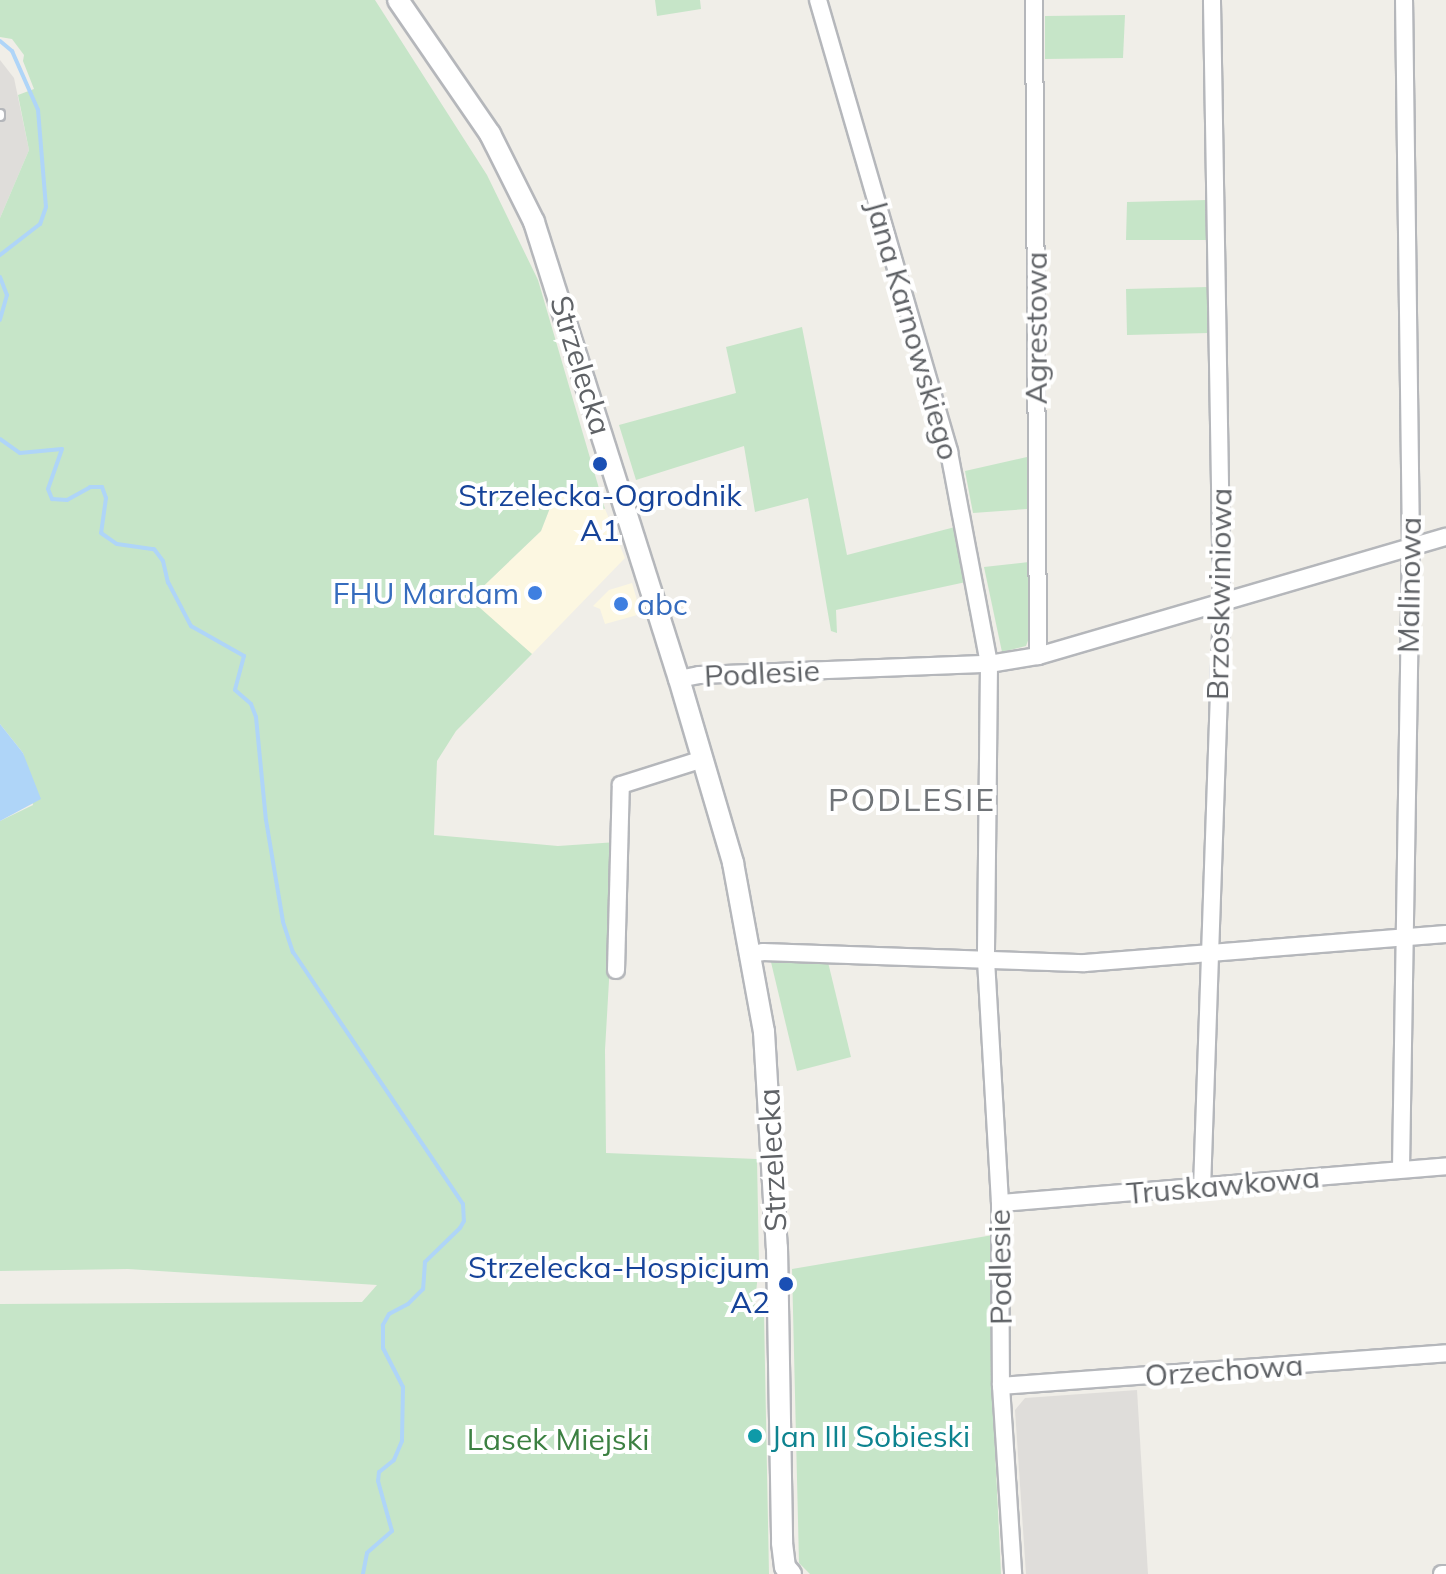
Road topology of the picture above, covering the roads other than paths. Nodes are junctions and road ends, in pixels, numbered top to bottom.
1 (398, 0) edge
2 (818, 0) edge
3 (1034, 0) edge
4 (1212, 0) edge
5 (1404, 0) edge
6 (1446, 537) edge
7 (1411, 547) junction
8 (1222, 605) junction
9 (1038, 656) junction
10 (989, 664) junction
11 (679, 679) junction
12 (703, 759) junction
13 (1446, 934) edge
14 (1404, 937) junction
15 (752, 954) junction
16 (1208, 955) junction
17 (986, 960) junction
18 (616, 970) dead end
19 (1446, 1166) edge
20 (1401, 1169) junction
21 (1202, 1189) junction
22 (1000, 1203) junction
23 (1446, 1353) edge
24 (1001, 1386) junction
25 (787, 1572) edge
26 (1013, 1574) edge

1 - 11 street, Strzelecka
2 - 10 street, Jana Karnowskiego
3 - 9 street, Agrestowa
4 - 8 street, Brzoskwiniowa
5 - 7 street, Malinowa
6 - 7 street, Podlesie
7 - 8 street, Podlesie
7 - 14 street, Malinowa
8 - 9 street, Podlesie
8 - 16 street, Brzoskwiniowa
9 - 10 street, Podlesie
10 - 11 street, Podlesie
10 - 17 street, Podlesie
11 - 12 street, Strzelecka
12 - 15 street, Strzelecka
12 - 18 street
13 - 14 street
14 - 16 street
14 - 20 street, Malinowa
15 - 17 street
15 - 25 street, Strzelecka
16 - 17 street
16 - 21 street, Brzoskwiniowa
17 - 22 street, Podlesie
19 - 20 street, Truskawkowa
20 - 21 street, Truskawkowa
21 - 22 street, Truskawkowa
22 - 24 street, Podlesie
23 - 24 street, Orzechowa
24 - 26 street, Podlesie

